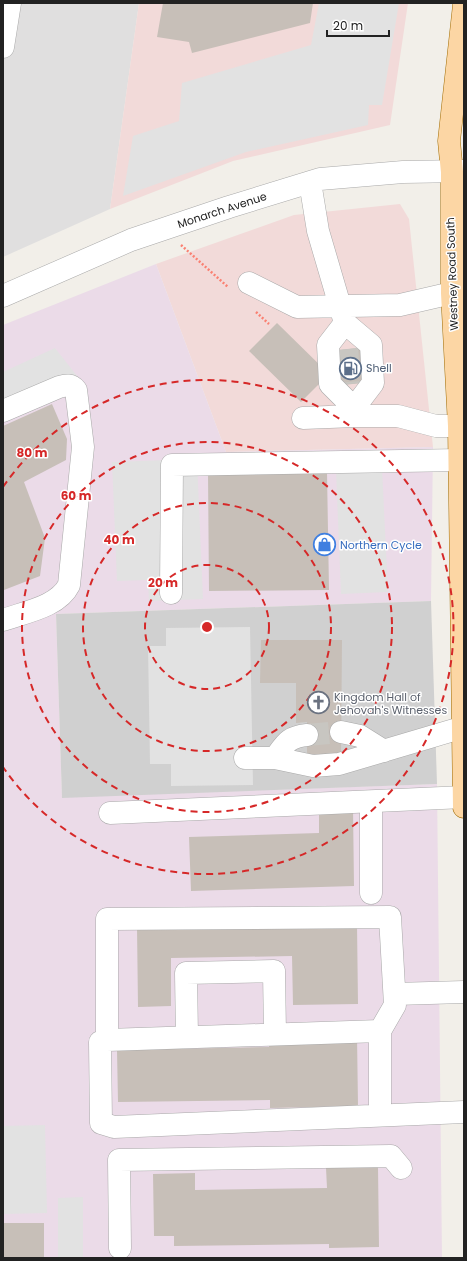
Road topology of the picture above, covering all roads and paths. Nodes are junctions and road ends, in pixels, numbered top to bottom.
1 (10, 3) edge
2 (464, 5) edge
3 (3, 47) edge
4 (458, 171) edge
5 (310, 182) junction
6 (164, 229) junction
7 (241, 287) joint
8 (5, 290) edge
9 (452, 293) junction
10 (251, 308) dead end
11 (343, 315) junction
12 (269, 324) dead end
13 (347, 349) tunnel mouth
14 (350, 384) tunnel mouth
15 (3, 410) edge
16 (354, 412) junction
17 (303, 418) dead end
18 (460, 426) junction
19 (460, 460) junction
20 (171, 593) dead end
21 (3, 620) edge
22 (464, 727) edge
23 (341, 732) tunnel mouth
24 (307, 735) tunnel mouth
25 (384, 751) junction
26 (245, 758) dead end
27 (275, 758) junction
28 (464, 797) edge
29 (371, 802) junction
30 (464, 807) edge
31 (110, 813) dead end
32 (371, 893) dead end
33 (464, 992) edge
34 (395, 994) junction
35 (380, 1031) junction
36 (275, 1034) junction
37 (187, 1037) junction
38 (107, 1040) junction
39 (464, 1112) edge
40 (380, 1115) junction
41 (401, 1168) dead end
42 (120, 1248) dead end

1 - 3 street
2 - 4 main road, Westney Road South
4 - 5 street, Monarch Avenue
4 - 9 main road, Westney Road South
5 - 6 street, Monarch Avenue
5 - 11 street
6 - 7 path
6 - 8 street, Monarch Avenue
7 - 11 street
9 - 11 street
9 - 18 main road, Westney Road South
10 - 12 path
11 - 13 street
11 - 16 street
11 - 16 street
14 - 16 street
15 - 21 street
16 - 17 street
16 - 18 street
18 - 19 main road, Westney Road South
19 - 20 street
19 - 22 main road, Westney Road South
22 - 25 street
22 - 28 main road, Westney Road South
23 - 25 street
24 - 27 street
25 - 27 street
26 - 27 street
28 - 29 street
28 - 30 main road, Westney Road South
29 - 31 street
29 - 32 street
33 - 34 street
34 - 35 street
34 - 38 street
35 - 36 street
35 - 40 street
36 - 37 street
36 - 37 street
37 - 38 street
38 - 40 street
39 - 40 street
41 - 42 street

